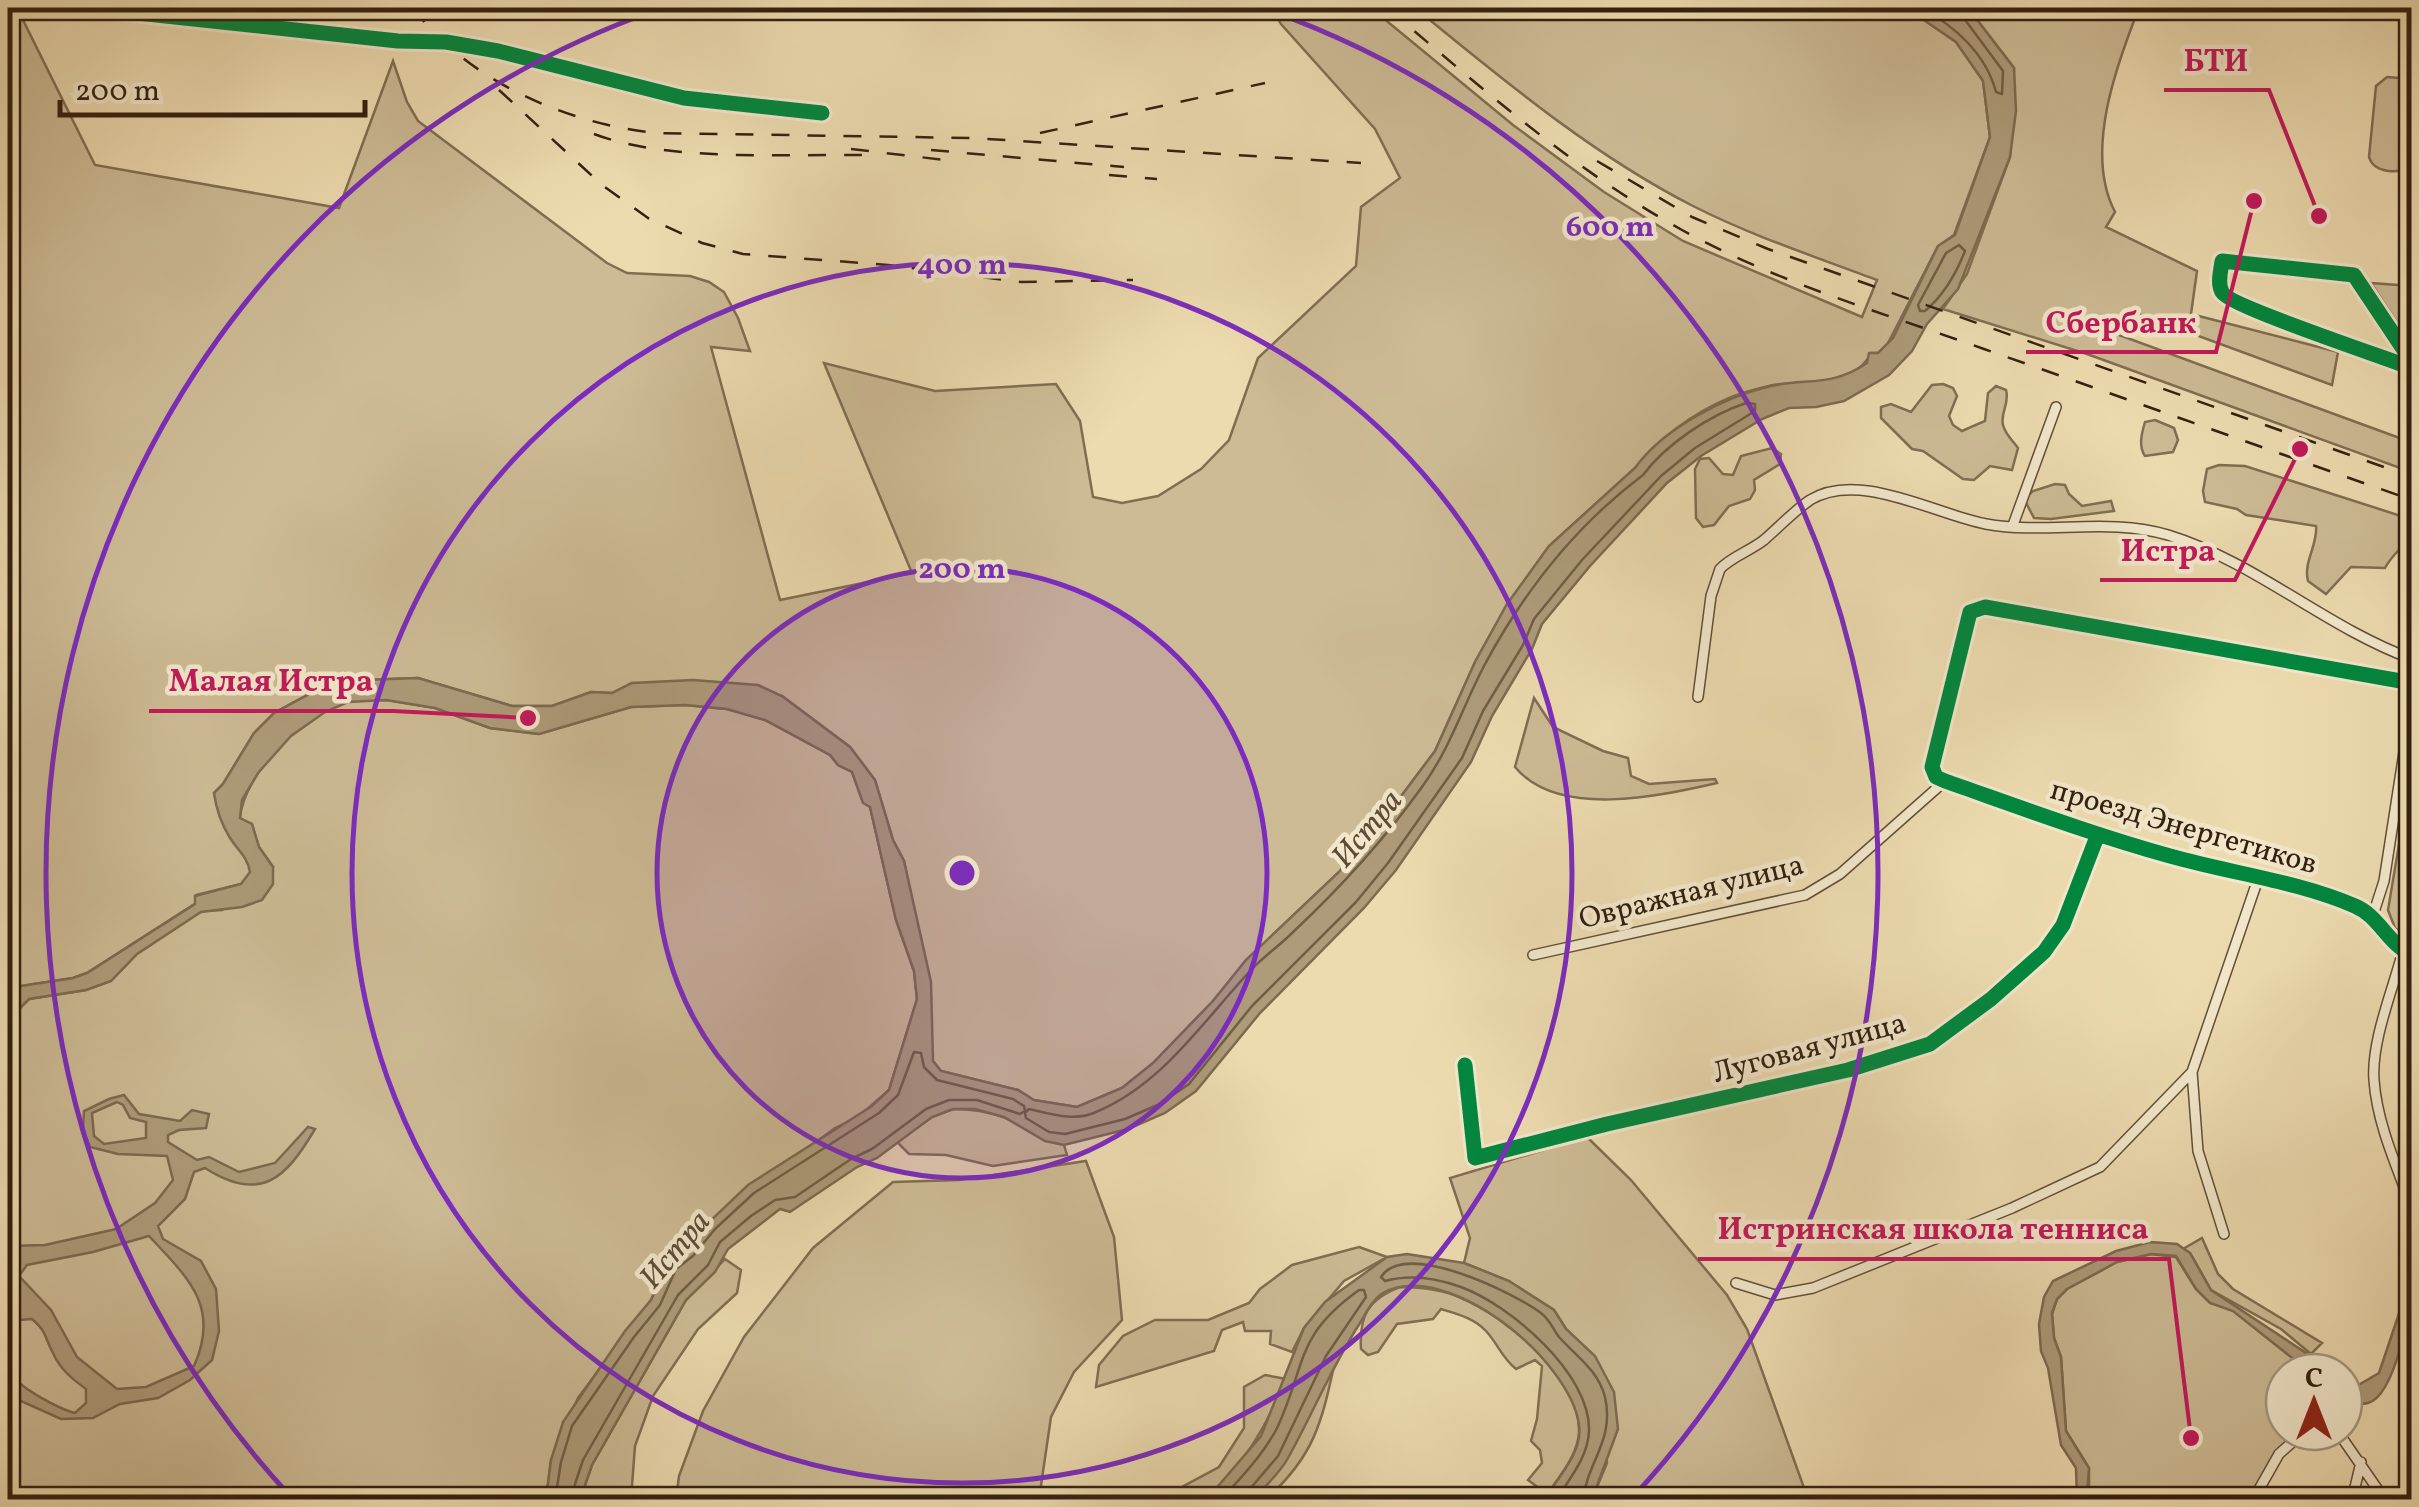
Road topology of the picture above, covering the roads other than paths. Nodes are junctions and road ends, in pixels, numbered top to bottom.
1 (90, 8) edge
2 (822, 114) dead end
3 (2412, 365) edge
4 (2056, 407) dead end
5 (2014, 526) junction
6 (2409, 658) edge
7 (2412, 674) edge
8 (2412, 683) edge
9 (1698, 697) dead end
10 (2412, 700) edge
11 (1945, 781) junction
12 (2098, 834) junction
13 (2258, 878) junction
14 (2372, 915) junction
15 (2407, 953) edge
16 (1533, 956) dead end
17 (1464, 1065) dead end
18 (2192, 1072) junction
19 (2412, 1208) edge
20 (2412, 1217) edge
21 (2407, 1232) dead end
22 (2224, 1234) dead end
23 (1736, 1283) dead end
24 (2282, 1452) edge
25 (2354, 1452) edge
26 (2362, 1462) junction
27 (2253, 1500) edge
28 (2352, 1500) edge
29 (2385, 1500) edge

1 - 2 street
3 - 3 street
4 - 5 street
5 - 6 street
5 - 9 street
6 - 7 street
8 - 11 street, проезд Энергетиков
10 - 14 street
11 - 12 street, проезд Энергетиков
11 - 16 street, Овражная улица
12 - 13 street, проезд Энергетиков
12 - 17 street, Луговая улица
13 - 14 street, проезд Энергетиков
13 - 18 street
14 - 15 street, проезд Энергетиков
15 - 19 street
18 - 22 street
18 - 23 street
20 - 21 street
24 - 27 street
25 - 26 street
26 - 28 street
26 - 29 street

